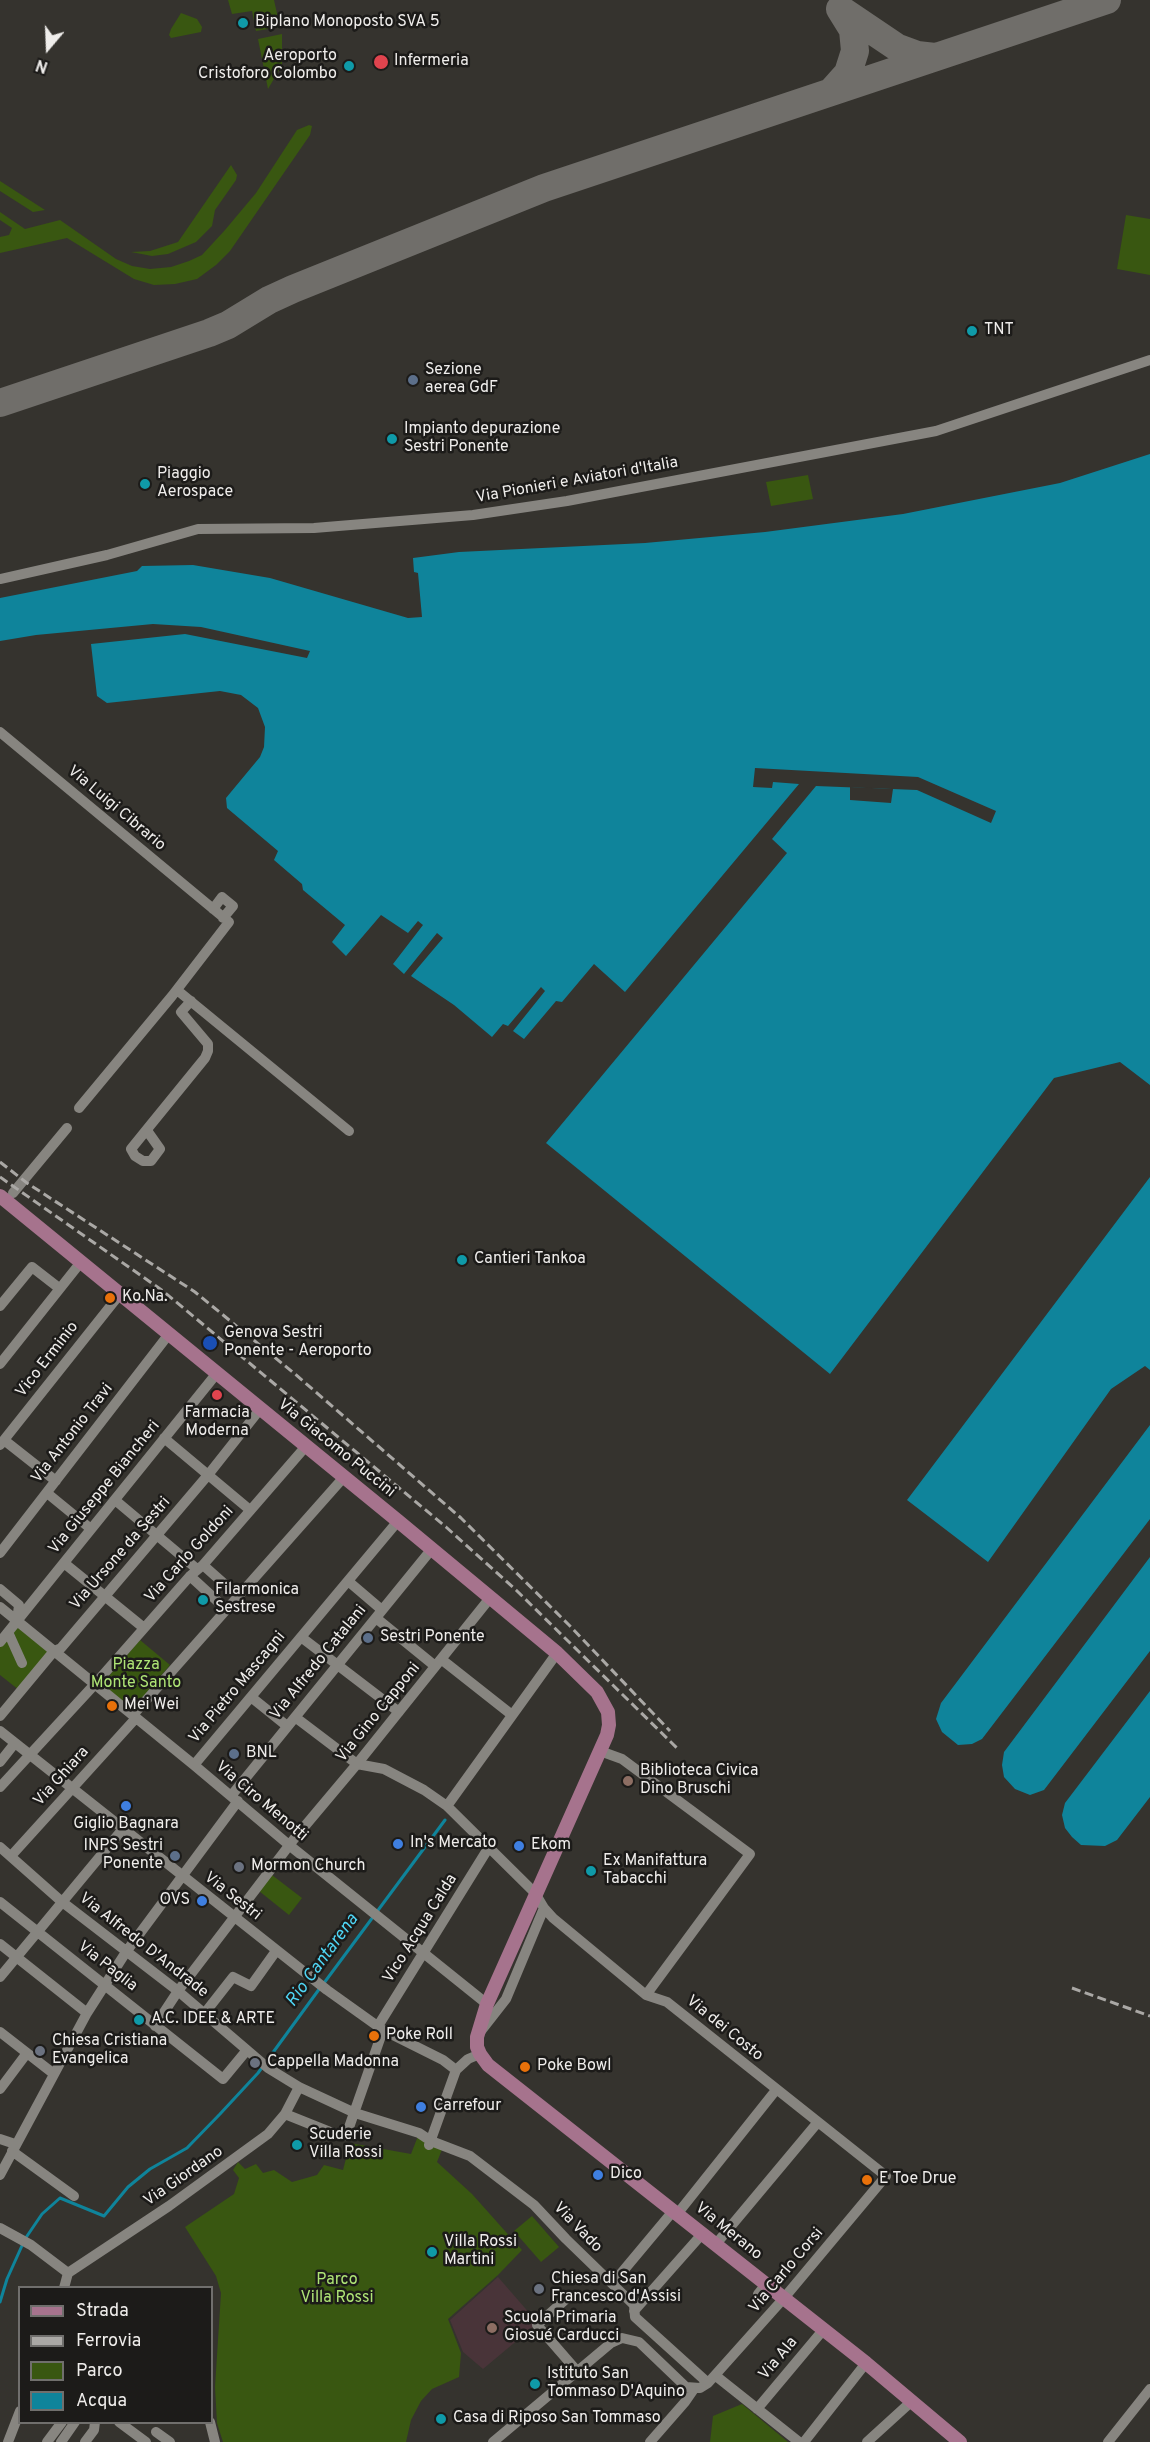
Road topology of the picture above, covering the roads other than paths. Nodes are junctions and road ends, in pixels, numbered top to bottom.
1 (1150, 360) edge
2 (0, 579) edge
3 (0, 732) edge
4 (177, 990) junction
5 (191, 1001) junction
6 (79, 1108) dead end
7 (67, 1128) dead end
8 (148, 1128) junction
9 (349, 1131) dead end
10 (4, 1197) edge
11 (81, 1262) junction
12 (59, 1288) junction
13 (120, 1294) junction
14 (0, 1306) edge
15 (169, 1334) junction
16 (0, 1364) edge
17 (217, 1373) junction
18 (261, 1408) junction
19 (164, 1438) junction
20 (2, 1442) edge
21 (307, 1445) junction
22 (208, 1475) junction
23 (344, 1477) junction
24 (56, 1481) junction
25 (47, 1493) junction
26 (115, 1500) junction
27 (250, 1510) junction
28 (398, 1521) junction
29 (91, 1529) junction
30 (157, 1536) junction
31 (431, 1550) junction
32 (0, 1553) edge
33 (64, 1563) junction
34 (197, 1570) junction
35 (348, 1581) junction
36 (0, 1589) edge
37 (105, 1595) junction
38 (238, 1596) junction
39 (490, 1598) junction
40 (0, 1607) edge
41 (226, 1609) junction
42 (379, 1614) junction
43 (17, 1622) junction
44 (144, 1628) junction
45 (8, 1632) junction
46 (301, 1637) junction
47 (0, 1642) edge
48 (54, 1651) junction
49 (557, 1653) junction
50 (22, 1663) dead end
51 (438, 1663) junction
52 (337, 1665) junction
53 (95, 1684) junction
54 (251, 1697) junction
55 (399, 1712) junction
56 (512, 1715) junction
57 (0, 1716) edge
58 (135, 1717) junction
59 (295, 1717) junction
60 (287, 1726) junction
61 (0, 1731) edge
62 (15, 1743) junction
63 (600, 1751) junction
64 (28, 1755) junction
65 (0, 1762) edge
66 (357, 1764) junction
67 (194, 1765) junction
68 (0, 1787) edge
69 (71, 1789) junction
70 (235, 1798) junction
71 (447, 1806) junction
72 (122, 1830) junction
73 (289, 1845) junction
74 (0, 1847) edge
75 (489, 1847) junction
76 (11, 1856) junction
77 (181, 1876) junction
78 (535, 1893) junction
79 (61, 1900) junction
80 (0, 1902) edge
81 (544, 1908) junction
82 (235, 1918) junction
83 (36, 1932) junction
84 (0, 1944) edge
85 (276, 1951) junction
86 (126, 1952) junction
87 (424, 1954) junction
88 (16, 1956) junction
89 (0, 1977) edge
90 (106, 1984) junction
91 (178, 1991) junction
92 (646, 1995) junction
93 (487, 2004) junction
94 (87, 2013) junction
95 (204, 2014) junction
96 (155, 2026) junction
97 (380, 2028) junction
98 (0, 2032) edge
99 (478, 2046) junction
100 (247, 2050) junction
101 (27, 2053) junction
102 (456, 2070) junction
103 (54, 2074) junction
104 (299, 2087) junction
105 (0, 2089) edge
106 (776, 2090) junction
107 (355, 2113) junction
108 (285, 2114) junction
109 (818, 2122) junction
110 (0, 2139) edge
111 (430, 2143) junction
112 (14, 2148) junction
113 (0, 2175) edge
114 (886, 2176) joint
115 (74, 2196) dead end
116 (676, 2211) junction
117 (0, 2228) edge
118 (702, 2233) junction
119 (716, 2244) junction
120 (68, 2273) junction
121 (613, 2283) junction
122 (65, 2286) edge
123 (784, 2298) junction
124 (567, 2299) dead end
125 (634, 2311) junction
126 (824, 2329) junction
127 (866, 2363) junction
128 (577, 2371) junction
129 (712, 2379) junction
130 (694, 2389) junction
131 (1150, 2389) edge
132 (912, 2401) junction
133 (757, 2409) junction
134 (18, 2416) edge
135 (60, 2424) edge
136 (74, 2424) edge
137 (95, 2424) edge
138 (210, 2424) edge
139 (131, 2426) edge
140 (156, 2432) dead end
141 (499, 2440) edge
142 (8, 2442) edge
143 (47, 2442) edge
144 (61, 2442) edge
145 (86, 2442) edge
146 (146, 2442) edge
147 (170, 2442) edge
148 (215, 2442) edge
149 (650, 2442) edge
150 (799, 2442) edge
151 (804, 2442) edge
152 (867, 2442) edge
153 (960, 2442) edge
154 (1108, 2442) edge

1 - 2 street, Via Pionieri e Aviatori d'Italia
3 - 4 street, Via Luigi Cibrario
4 - 5 street
4 - 6 street, Via Luigi Cibrario
5 - 8 street
5 - 9 street
7 - 10 street
8 - 8 street
10 - 11 main road, Via Giacomo Puccini
11 - 12 street
11 - 13 main road, Via Giacomo Puccini
12 - 14 street
12 - 16 street
13 - 15 main road, Via Giacomo Puccini
13 - 20 street, Vico Erminio
15 - 17 main road, Via Giacomo Puccini
15 - 24 street, Via Antonio Travi
17 - 18 main road, Via Giacomo Puccini
17 - 19 street, Via Giuseppe Biancheri
18 - 21 main road, Via Giacomo Puccini
18 - 22 street, Via Ursone da Sestri
19 - 22 street
19 - 26 street, Via Giuseppe Biancheri
20 - 24 street
21 - 23 main road, Via Giacomo Puccini
21 - 27 street, Via Carlo Goldoni
22 - 27 street
22 - 30 street, Via Ursone da Sestri
23 - 28 main road, Via Giacomo Puccini
23 - 38 street, Via Ghiara
24 - 25 street, Via Antonio Travi
25 - 29 street
25 - 32 street, Via Antonio Travi
26 - 29 street, Via Giuseppe Biancheri
26 - 30 street
27 - 34 street, Via Carlo Goldoni
28 - 31 main road, Via Giacomo Puccini
28 - 35 street, Via Pietro Mascagni
29 - 33 street, Via Giuseppe Biancheri
30 - 34 street
30 - 37 street, Via Ursone da Sestri
31 - 39 main road, Via Giacomo Puccini
31 - 42 street, Via Alfredo Catalani
33 - 37 street
33 - 43 street, Via Giuseppe Biancheri
34 - 38 street
34 - 41 street
34 - 44 street, Via Carlo Goldoni
35 - 42 street
35 - 46 street, Via Pietro Mascagni
36 - 43 street
37 - 44 street
37 - 48 street, Via Ursone da Sestri
38 - 41 street, Via Ghiara
39 - 49 main road, Via Giacomo Puccini
39 - 51 street, Via Gino Capponi
40 - 43 street, Via Ciro Menotti
41 - 58 street, Via Ghiara
42 - 51 street
42 - 52 street, Via Alfredo Catalani
43 - 45 street, Via Giuseppe Biancheri
43 - 48 street, Via Ciro Menotti
44 - 53 street, Via Carlo Goldoni
45 - 47 street, Via Giuseppe Biancheri
45 - 50 street
46 - 52 street
46 - 54 street, Via Pietro Mascagni
48 - 53 street, Via Ciro Menotti
48 - 57 street, Via Ursone da Sestri
49 - 56 street
49 - 63 main road, Via Giacomo Puccini
51 - 55 street, Via Gino Capponi
51 - 56 street
52 - 55 street
52 - 59 street, Via Alfredo Catalani
53 - 58 street, Via Ciro Menotti
53 - 64 street, Via Carlo Goldoni
54 - 60 street
54 - 67 street, Via Pietro Mascagni
55 - 66 street, Via Gino Capponi
56 - 71 street
58 - 67 street, Via Ciro Menotti
58 - 69 street, Via Ghiara
59 - 60 street, Via Alfredo Catalani
59 - 66 street
60 - 70 street, Via Alfredo Catalani
61 - 62 street, Via Sestri
62 - 64 street, Via Sestri
62 - 65 street
63 - 78 main road, Via Giacomo Puccini
63 - 92 street
64 - 68 street, Via Carlo Goldoni
64 - 69 street, Via Sestri
66 - 71 street, Via dei Costo
66 - 73 street, Via Gino Capponi
67 - 70 street, Via Ciro Menotti
69 - 72 street, Via Sestri
69 - 76 street, Via Ghiara
70 - 73 street, Via Ciro Menotti
70 - 77 street, Via Alfredo Catalani
71 - 75 street, Via dei Costo
72 - 77 street, Via Sestri
72 - 79 street
73 - 82 street, Via Gino Capponi
73 - 87 street, Via Ciro Menotti
74 - 76 street, Via Alfredo D'Andrade
75 - 78 street, Via dei Costo
75 - 87 street, Vico Acqua Calda
76 - 79 street, Via Alfredo D'Andrade
77 - 82 street, Via Sestri
77 - 86 street, Via Alfredo Catalani
78 - 81 street, Via dei Costo
78 - 93 main road, Via Giacomo Puccini
79 - 83 street
79 - 86 street, Via Alfredo D'Andrade
80 - 83 street, Via Paglia
81 - 92 street, Via dei Costo
81 - 99 street
82 - 85 street, Via Sestri
82 - 91 street, Via Gino Capponi
83 - 88 street
83 - 90 street, Via Paglia
84 - 88 street
85 - 95 street
85 - 97 street, Via Sestri
86 - 90 street, Via Alfredo Catalani
86 - 91 street, Via Alfredo D'Andrade
87 - 93 street, Via Ciro Menotti
87 - 97 street, Vico Acqua Calda
88 - 89 street
88 - 94 street
90 - 94 street, Via Alfredo Catalani
90 - 96 street, Via Paglia
91 - 95 street, Via Alfredo D'Andrade
91 - 96 street, Via Gino Capponi
92 - 106 street, Via dei Costo
93 - 99 main road, Via Giacomo Puccini
94 - 103 street, Via Alfredo Catalani
95 - 100 street, Via Alfredo D'Andrade
96 - 100 street, Via Paglia
97 - 102 street, Via Sestri
97 - 107 street, Vico Acqua Calda
98 - 101 street
99 - 102 street
99 - 116 main road, Via Merano
100 - 104 street, Via Alfredo D'Andrade
101 - 103 street
101 - 105 street
102 - 111 street
103 - 112 street, Via Alfredo Catalani
104 - 107 street
104 - 108 street, Via Giordano
106 - 109 street, Via dei Costo
106 - 116 street
107 - 108 street, Vico Acqua Calda
107 - 111 street, Via Vado
108 - 120 street, Via Giordano
109 - 114 street, Via dei Costo
109 - 119 street
110 - 112 street
111 - 121 street, Via Vado
112 - 113 street, Via Alfredo Catalani
112 - 115 street
114 - 123 street, Via Carlo Corsi
116 - 118 main road, Via Merano
116 - 121 street
117 - 120 street
118 - 119 main road, Via Merano
118 - 125 street
119 - 123 main road, Via Merano
120 - 122 street
121 - 125 street, Via Vado
123 - 126 main road, Via Merano
123 - 129 street, Via Carlo Corsi
124 - 128 street
125 - 129 street, Via Vado
126 - 127 main road, Via Merano
126 - 133 street, Via Ala
127 - 132 main road, Via Merano
127 - 151 street
128 - 130 street
128 - 141 street
129 - 130 street
129 - 133 street, Via Vado
130 - 149 street
131 - 154 street
132 - 152 street
132 - 153 main road, Via Merano
133 - 150 street, Via Vado
134 - 142 street
135 - 143 street
136 - 144 street
137 - 145 street
138 - 148 street
139 - 146 street
140 - 147 street

